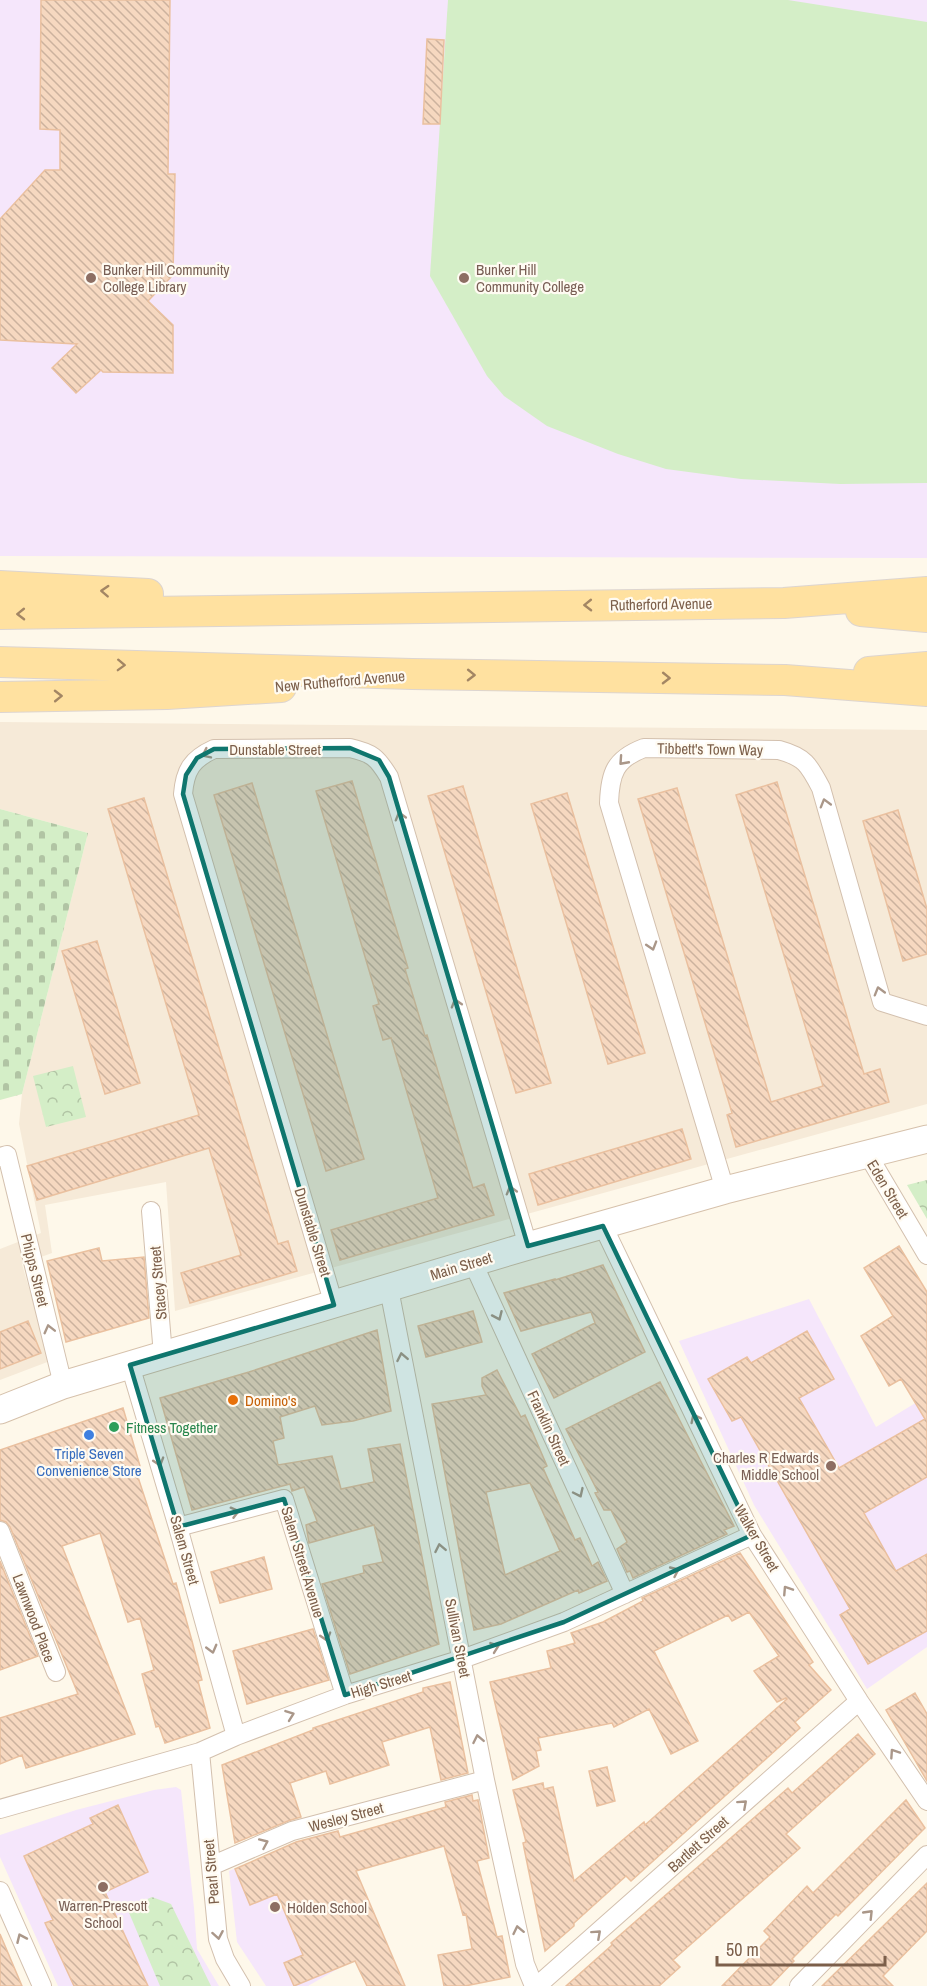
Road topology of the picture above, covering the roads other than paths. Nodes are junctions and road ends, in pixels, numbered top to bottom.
1 (0, 585) edge
2 (927, 592) edge
3 (784, 603) junction
4 (394, 608) junction
5 (0, 615) edge
6 (927, 617) edge
7 (0, 662) edge
8 (927, 667) edge
9 (412, 674) junction
10 (785, 680) junction
11 (927, 690) edge
12 (0, 697) edge
13 (927, 1016) edge
14 (927, 1139) edge
15 (868, 1155) junction
16 (4, 1156) edge
17 (725, 1190) junction
18 (151, 1211) dead end
19 (603, 1226) junction
20 (528, 1246) junction
21 (927, 1255) edge
22 (473, 1263) junction
23 (389, 1289) junction
24 (334, 1305) junction
25 (164, 1355) junction
26 (130, 1365) junction
27 (63, 1385) junction
28 (0, 1410) edge
29 (178, 1527) junction
30 (0, 1531) edge
31 (752, 1534) junction
32 (624, 1594) junction
33 (462, 1659) junction
34 (56, 1672) dead end
35 (345, 1695) junction
36 (859, 1701) junction
37 (236, 1736) junction
38 (200, 1752) junction
39 (485, 1780) junction
40 (927, 1801) edge
41 (0, 1809) edge
42 (927, 1855) edge
43 (211, 1866) junction
44 (0, 1891) edge
45 (42, 1986) edge
46 (241, 1986) edge
47 (536, 1986) edge
48 (799, 1986) edge

4 -> 1 main road
2 - 3 main road, Rutherford Avenue
3 -> 4 main road, Rutherford Avenue
3 - 6 main road
4 -> 5 main road
7 -> 9 main road, New Rutherford Avenue
8 - 10 main road
9 -> 10 main road
12 -> 9 main road, New Rutherford Avenue
10 - 11 main road
13 -> 17 street, Tibbett's Town Way
14 - 15 main road, Main Street
15 - 17 main road, Main Street
15 - 21 street, Eden Street
27 -> 16 street, Phipps Street
17 - 19 main road, Main Street
18 - 25 street, Stacey Street
19 - 20 main road, Main Street
31 -> 19 street, Walker Street
20 - 22 main road, Main Street
20 -> 24 street, Dunstable Street
22 - 23 main road, Main Street
22 -> 32 street, Franklin Street
23 - 24 main road, Main Street
33 -> 23 street, Sullivan Street
24 - 25 main road, Main Street
25 - 26 main road, Main Street
26 - 27 main road, Main Street
26 -> 29 street, Salem Street
27 - 28 main road, Main Street
29 -> 35 street, Salem Street Avenue
29 -> 37 street, Salem Street
30 - 34 street, Lawnwood Place
32 -> 31 street, High Street
36 -> 31 street, Walker Street
33 -> 32 street, High Street
33 - 35 street, High Street
39 -> 33 street, Sullivan Street
37 -> 35 street, High Street
40 -> 36 street, Walker Street
47 -> 36 street, Bartlett Street
37 - 38 street, High Street
38 - 41 street, High Street
38 - 43 street, Pearl Street
43 -> 39 street, Wesley Street
47 -> 39 street, Sullivan Street
48 -> 42 street
43 -> 46 street, Pearl Street
45 -> 44 street

